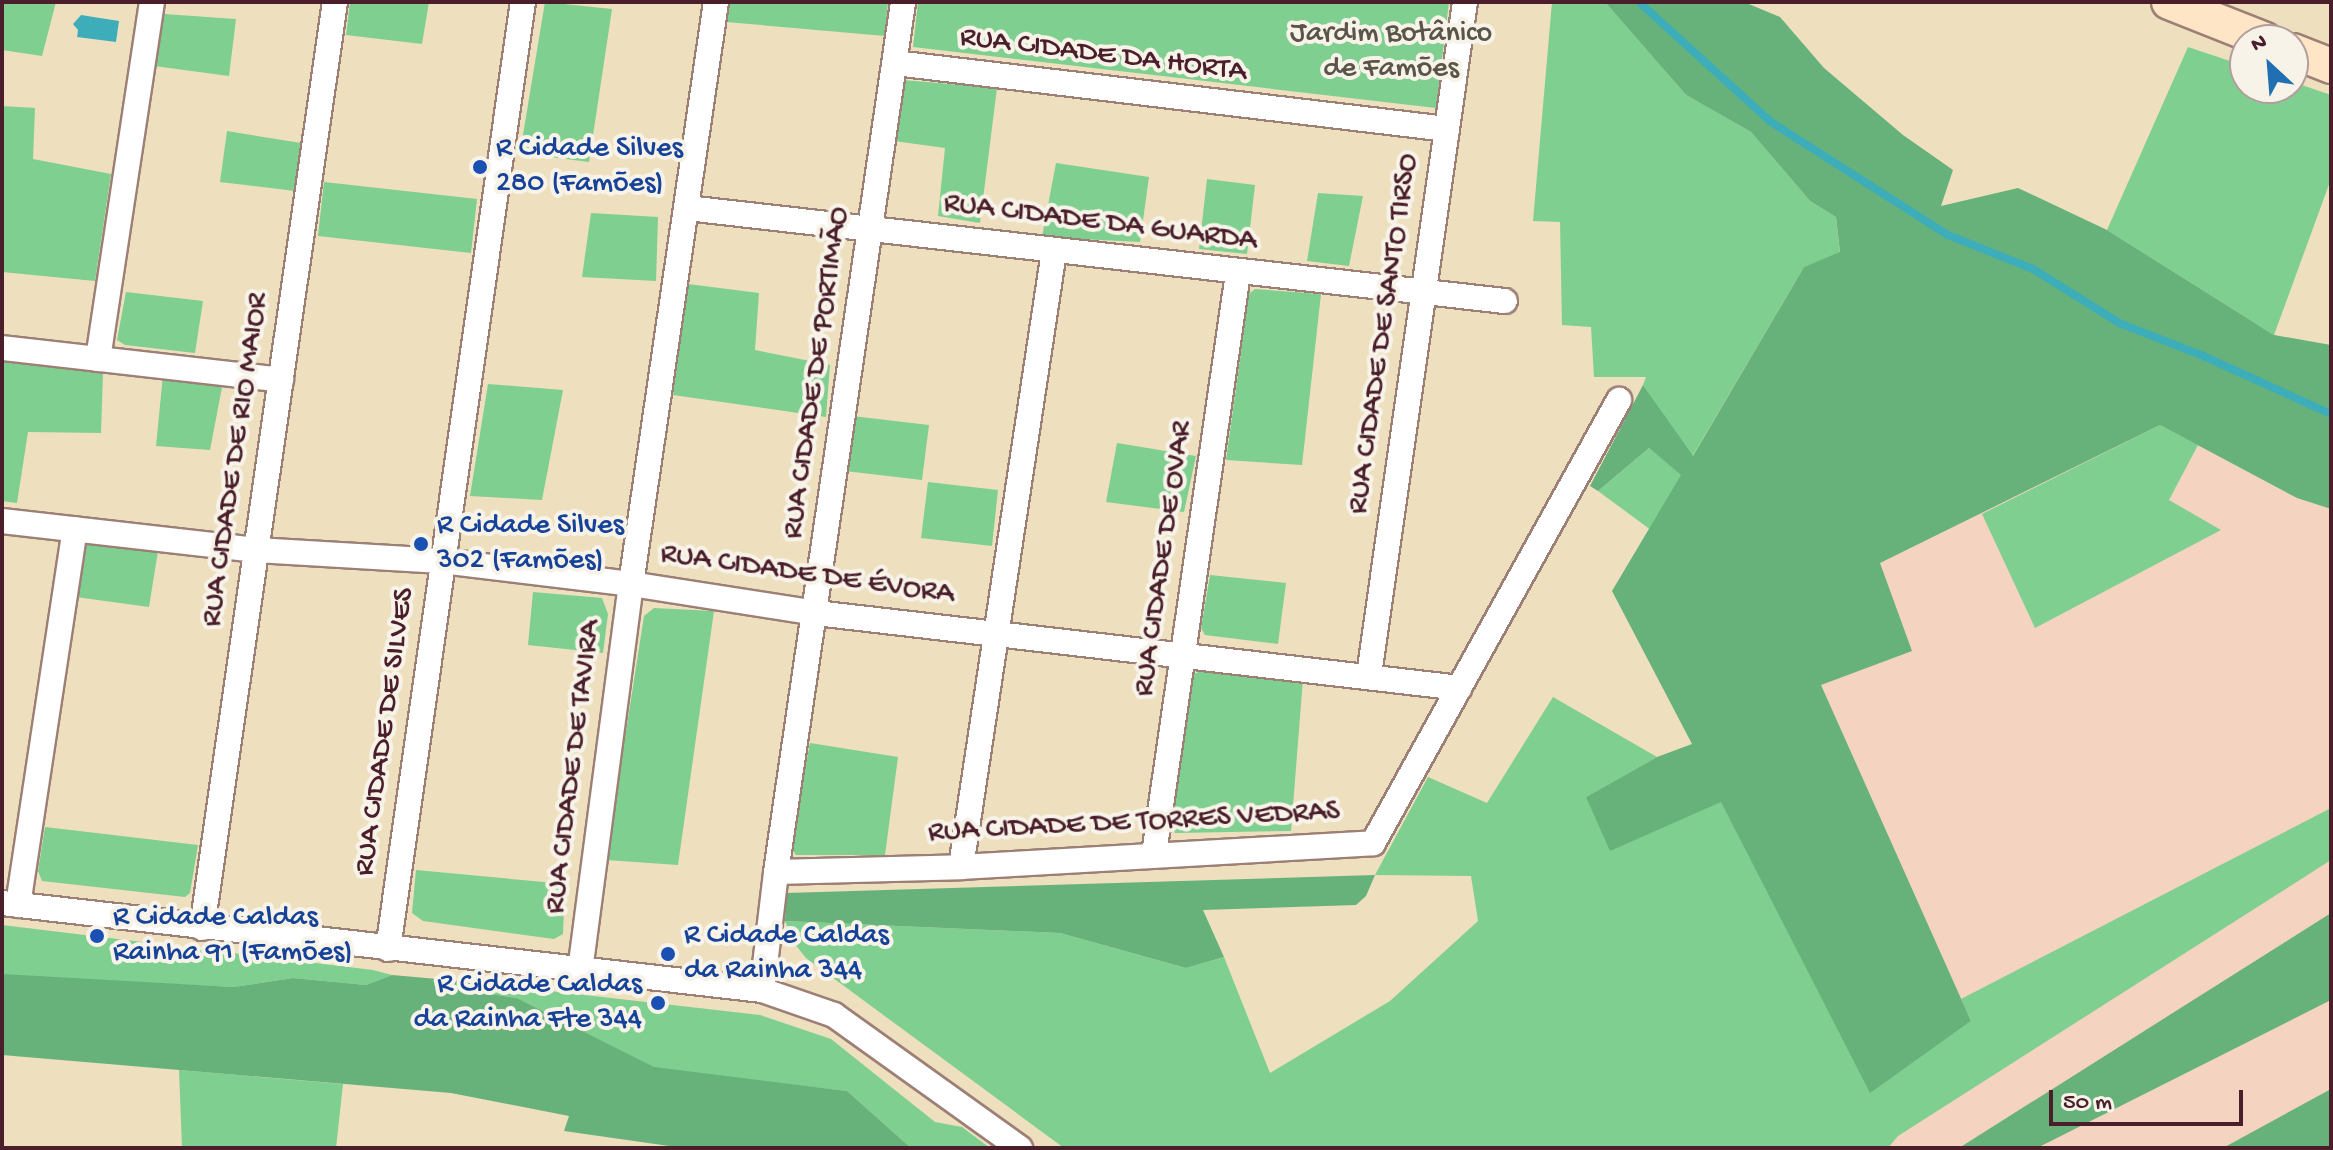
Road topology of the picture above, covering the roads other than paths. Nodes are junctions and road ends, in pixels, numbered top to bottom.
1 (152, 2) edge
2 (335, 2) edge
3 (523, 2) edge
4 (716, 2) edge
5 (903, 2) edge
6 (1465, 2) edge
7 (2169, 2) edge
8 (2229, 26) edge
9 (2309, 57) edge
10 (895, 63) junction
11 (2331, 66) edge
12 (1447, 129) junction
13 (687, 208) junction
14 (871, 229) junction
15 (1054, 251) junction
16 (1238, 273) junction
17 (1423, 294) junction
18 (1505, 301) dead end
19 (2, 348) edge
20 (98, 359) junction
21 (281, 380) junction
22 (1619, 400) dead end
23 (2, 521) edge
24 (75, 529) junction
25 (256, 550) junction
26 (442, 561) junction
27 (631, 584) junction
28 (816, 613) junction
29 (996, 634) junction
30 (1183, 654) junction
31 (1369, 675) junction
32 (1460, 688) junction
33 (1154, 854) junction
34 (961, 867) junction
35 (776, 872) junction
36 (10, 904) edge
37 (202, 928) junction
38 (388, 949) junction
39 (580, 971) junction
40 (762, 990) junction
41 (1020, 1148) edge

1 - 20 street
2 - 21 street, RUA CIDADE DE RIO MAIOR
3 - 26 street, RUA CIDADE DE SILVES
4 - 13 street, RUA CIDADE DE TAVIRA
5 - 10 street, RUA CIDADE DE PORTIMÃO
6 - 12 street, RUA CIDADE DE SANTO TIRSO
7 - 8 street
9 - 11 street
10 - 12 street, RUA CIDADE DA HORTA
10 - 14 street, RUA CIDADE DE PORTIMÃO
12 - 17 street, RUA CIDADE DE SANTO TIRSO
13 - 14 street, RUA CIDADE DA GUARDA
13 - 27 street, RUA CIDADE DE TAVIRA
14 - 15 street, RUA CIDADE DA GUARDA
14 - 28 street, RUA CIDADE DE PORTIMÃO
15 - 16 street, RUA CIDADE DA GUARDA
15 - 29 street
16 - 17 street, RUA CIDADE DA GUARDA
16 - 30 street, RUA CIDADE DE OVAR
17 - 18 street, RUA CIDADE DA GUARDA
17 - 31 street, RUA CIDADE DE SANTO TIRSO
19 - 20 street
20 - 21 street
21 - 25 street, RUA CIDADE DE RIO MAIOR
22 - 32 street, RUA CIDADE DE TORRES VEDRAS
23 - 24 street, RUA CIDADE DE ÉVORA
24 - 25 street, RUA CIDADE DE ÉVORA
24 - 36 street
25 - 26 street, RUA CIDADE DE ÉVORA
25 - 37 street, RUA CIDADE DE RIO MAIOR
26 - 27 street, RUA CIDADE DE ÉVORA
26 - 38 street, RUA CIDADE DE SILVES
27 - 28 street, RUA CIDADE DE ÉVORA
27 - 39 street, RUA CIDADE DE TAVIRA
28 - 29 street, RUA CIDADE DE ÉVORA
28 - 35 street, RUA CIDADE DE PORTIMÃO
29 - 30 street, RUA CIDADE DE ÉVORA
29 - 34 street
30 - 31 street, RUA CIDADE DE ÉVORA
30 - 33 street, RUA CIDADE DE OVAR
31 - 32 street, RUA CIDADE DE ÉVORA
32 - 33 street, RUA CIDADE DE TORRES VEDRAS
33 - 34 street, RUA CIDADE DE TORRES VEDRAS
34 - 35 street, RUA CIDADE DE TORRES VEDRAS
35 - 40 street, RUA CIDADE DE PORTIMÃO
36 - 37 street
37 - 38 street
38 - 39 street
39 - 40 street
40 - 41 street

